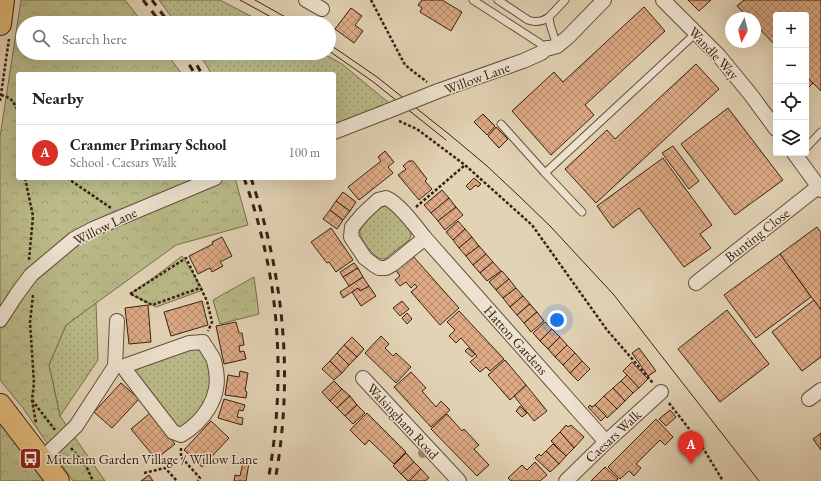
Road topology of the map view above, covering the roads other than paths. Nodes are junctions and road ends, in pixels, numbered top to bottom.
1 (3, 0) edge
2 (306, 0) edge
3 (473, 0) edge
4 (498, 0) edge
5 (565, 0) edge
6 (604, 0) edge
7 (663, 0) edge
8 (322, 9) dead end
9 (549, 17) junction
10 (5, 28) edge
11 (696, 33) junction
12 (552, 47) junction
13 (501, 124) dead end
14 (773, 125) edge
15 (336, 131) edge
16 (821, 132) edge
17 (809, 144) edge
18 (802, 156) edge
19 (545, 173) junction
20 (211, 180) edge
21 (820, 189) edge
22 (582, 212) dead end
23 (425, 238) junction
24 (696, 283) dead end
25 (0, 320) edge
26 (117, 321) dead end
27 (121, 367) junction
28 (363, 378) dead end
29 (821, 390) edge
30 (661, 392) road end
31 (809, 399) dead end
32 (0, 405) edge
33 (606, 442) junction
34 (42, 459) junction
35 (58, 481) edge
36 (459, 481) edge
37 (566, 481) edge

1 - 10 main road
2 - 8 street
3 - 12 lane
4 - 9 lane
5 - 9 lane
6 - 12 street, Willow Lane
7 - 11 street, Wandle Way
9 - 12 lane
11 - 14 street, Wandle Way
11 - 19 lane
12 - 15 street, Willow Lane, bridge
13 - 19 lane
16 - 17 lane
18 - 21 street
19 - 22 lane
20 - 25 street, Willow Lane
21 - 24 street, Bunting Close
23 - 23 street, Hatton Gardens
23 - 33 street, Hatton Gardens
26 - 27 street
27 - 27 street
27 - 34 street
28 - 36 street, Walsingham Road
29 - 31 street
30 - 33 street, Caesars Walk
32 - 34 main road
33 - 37 street, Caesars Walk
34 - 35 main road

